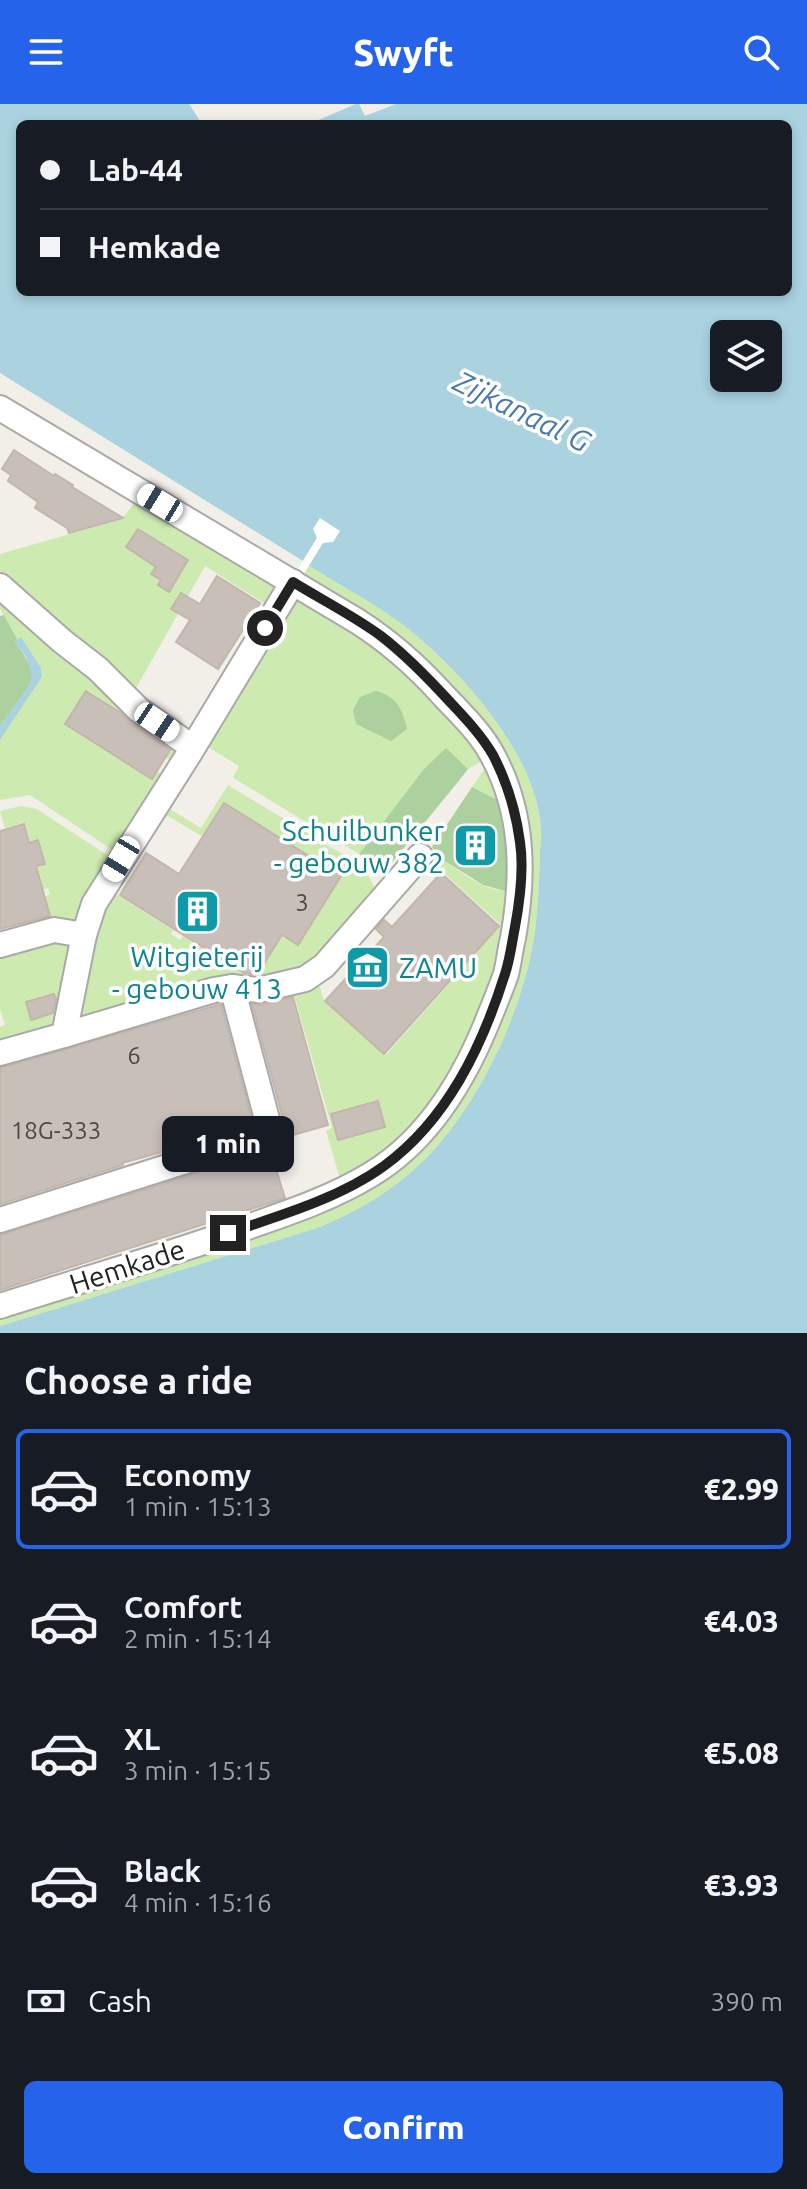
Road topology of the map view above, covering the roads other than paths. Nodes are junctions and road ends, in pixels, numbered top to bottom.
1 (0, 408) edge
2 (293, 582) junction
3 (0, 586) edge
4 (192, 747) junction
5 (420, 856) dead end
6 (84, 935) junction
7 (0, 945) edge
8 (232, 987) junction
9 (64, 1035) junction
10 (0, 1053) edge
11 (0, 1220) edge
12 (0, 1306) edge

1 - 2 street, Hemkade
2 - 4 street
2 - 12 street, Hemkade
3 - 4 street
4 - 6 street
5 - 8 street
6 - 7 street
6 - 9 street
8 - 9 street
8 - 11 street
9 - 10 street

